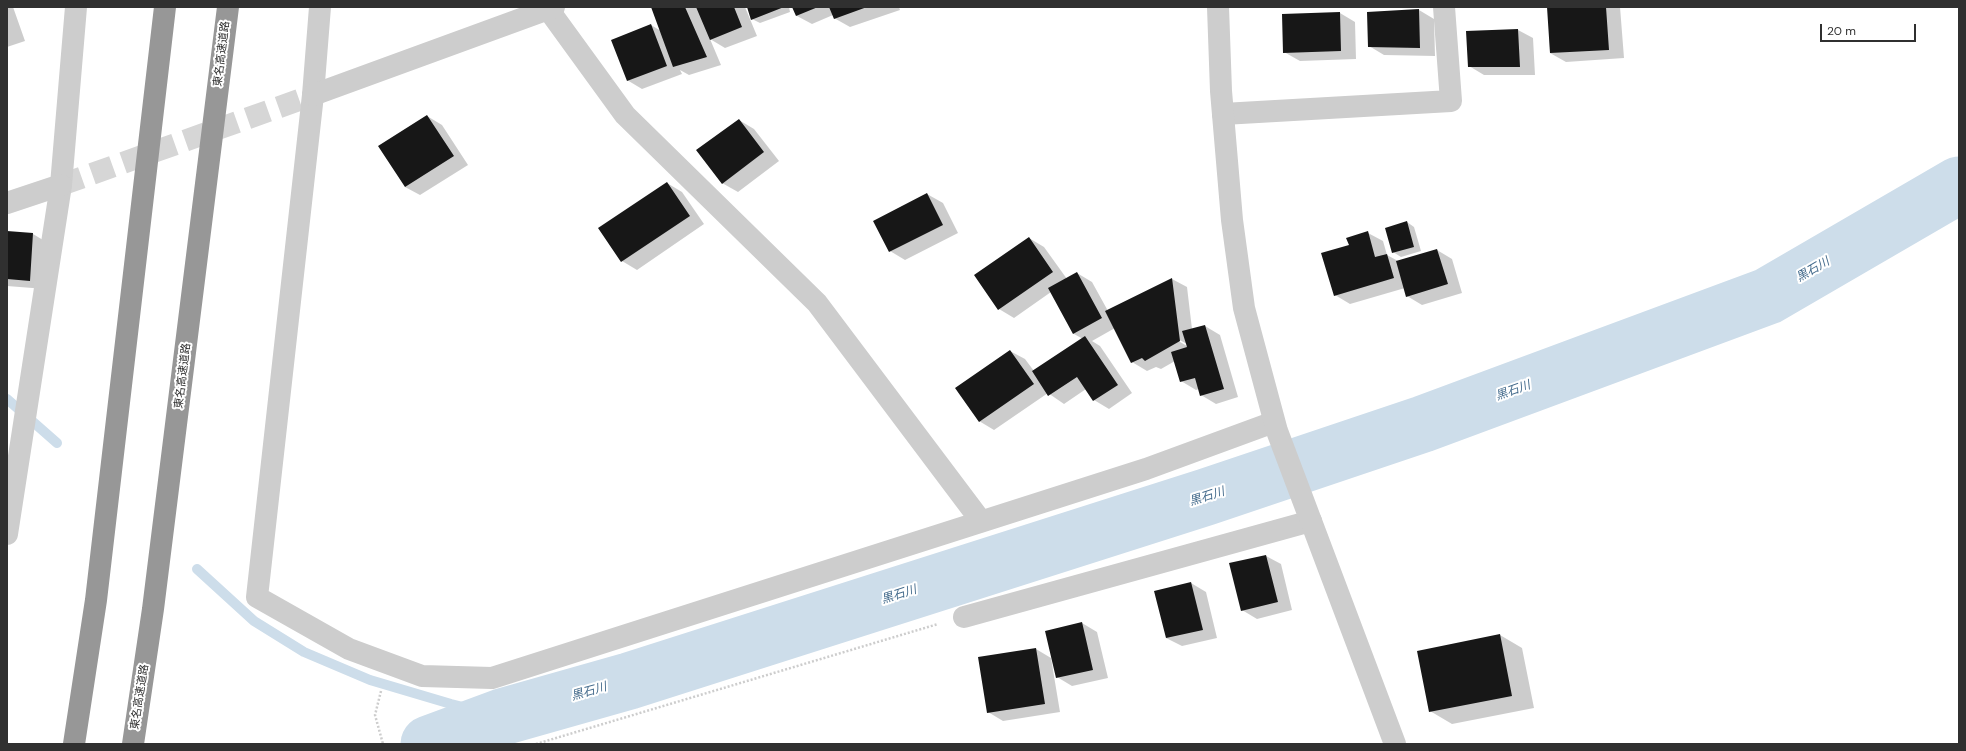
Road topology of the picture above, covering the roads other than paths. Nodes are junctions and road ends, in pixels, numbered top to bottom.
1 (76, 7) edge
2 (165, 7) edge
3 (228, 7) edge
4 (320, 7) edge
5 (1218, 7) edge
6 (1444, 7) edge
7 (551, 8) edge
8 (313, 95) junction
9 (1223, 114) junction
10 (61, 185) junction
11 (7, 204) edge
12 (1275, 426) junction
13 (1308, 511) junction
14 (981, 521) junction
15 (7, 534) edge
16 (964, 617) road end
17 (74, 744) edge
18 (133, 744) edge
19 (1395, 744) edge

1 - 10 street
2 - 17 highway
3 - 18 highway, 東名高速道路
4 - 8 street
5 - 9 street
6 - 9 street
7 - 8 street
7 - 14 street
8 - 14 street
9 - 12 street
10 - 11 street
10 - 15 street
12 - 13 street
12 - 14 street
13 - 16 street
13 - 19 street

